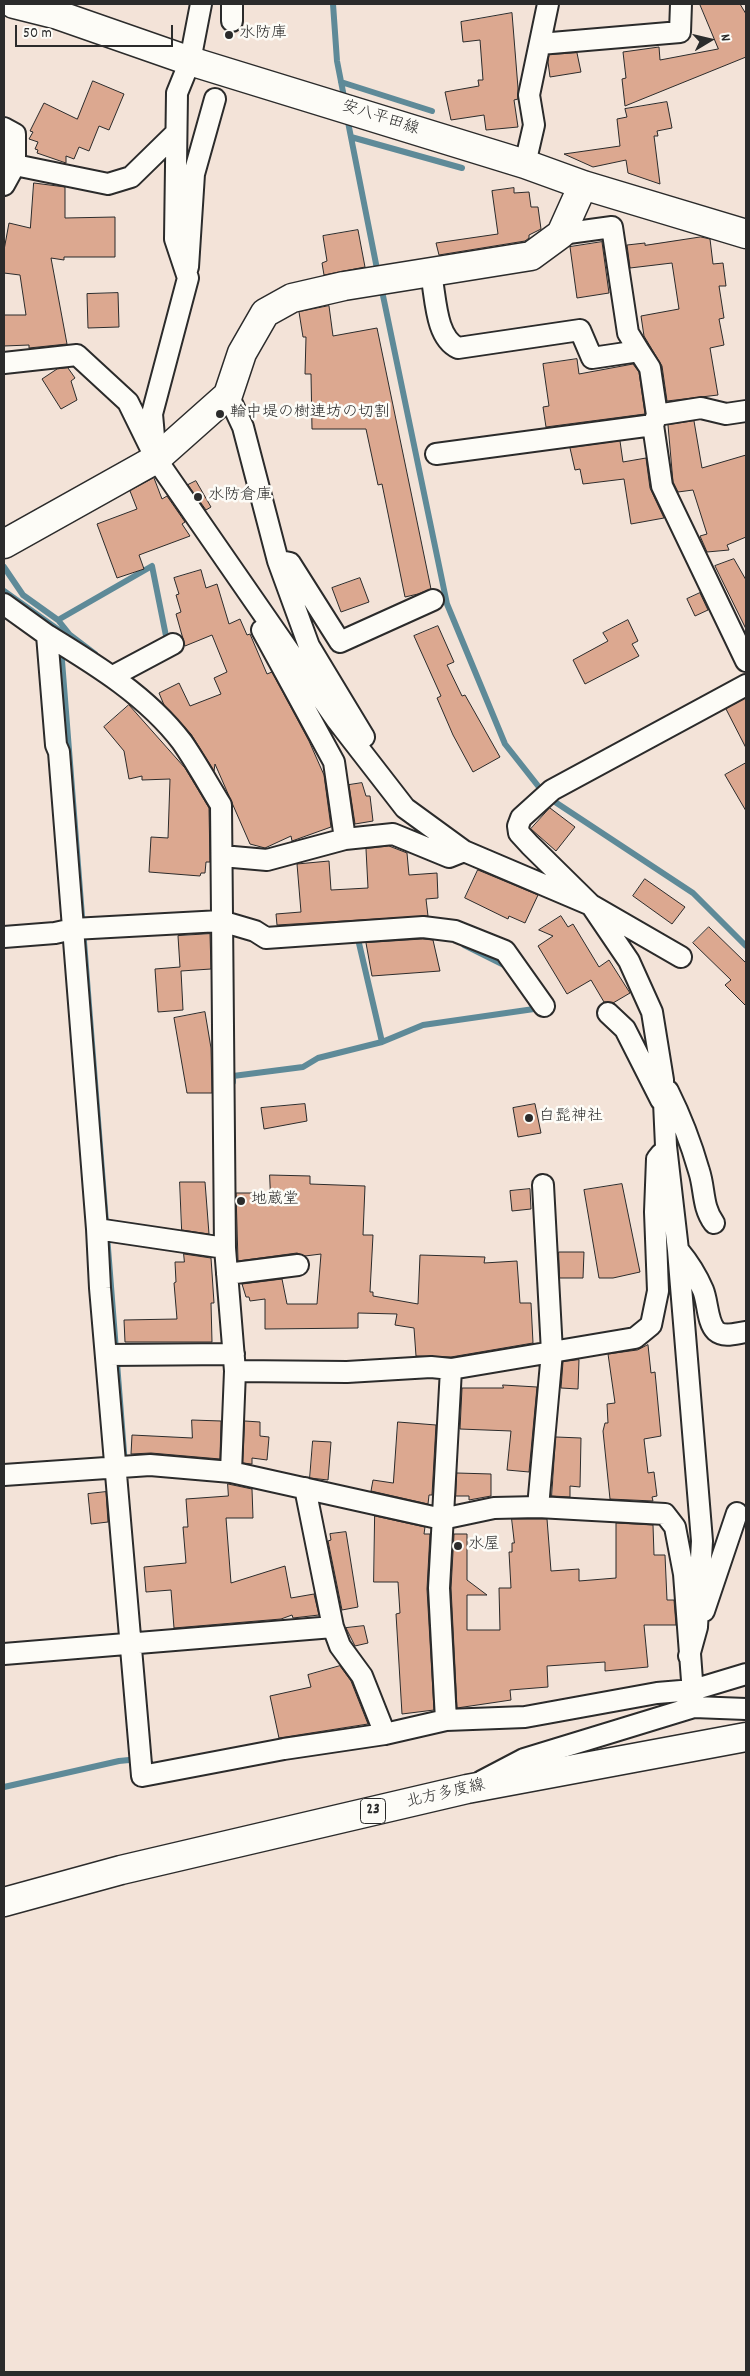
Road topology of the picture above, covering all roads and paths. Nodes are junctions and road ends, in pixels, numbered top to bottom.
1 (14, 4) edge
2 (201, 4) edge
3 (548, 4) edge
4 (680, 4) edge
5 (540, 44) junction
6 (190, 61) junction
7 (215, 99) dead end
8 (4, 128) edge
9 (176, 133) junction
10 (525, 164) junction
11 (15, 165) junction
12 (4, 185) edge
13 (583, 185) junction
14 (561, 234) junction
15 (746, 234) edge
16 (432, 274) junction
17 (188, 278) junction
18 (639, 351) junction
19 (4, 363) edge
20 (228, 395) junction
21 (746, 411) edge
22 (655, 420) junction
23 (436, 454) dead end
24 (156, 460) junction
25 (4, 544) edge
26 (278, 561) junction
27 (433, 600) dead end
28 (4, 604) edge
29 (259, 609) junction
30 (47, 635) junction
31 (172, 644) dead end
32 (746, 661) edge
33 (113, 676) junction
34 (746, 685) edge
35 (405, 808) junction
36 (345, 839) junction
37 (464, 851) junction
38 (222, 856) junction
39 (591, 905) junction
40 (221, 921) junction
41 (73, 929) junction
42 (4, 937) edge
43 (681, 957) dead end
44 (544, 1006) dead end
45 (608, 1013) dead end
46 (663, 1080) junction
47 (665, 1108) junction
48 (666, 1146) junction
49 (543, 1186) dead end
50 (714, 1223) dead end
51 (97, 1229) junction
52 (225, 1248) junction
53 (678, 1250) junction
54 (298, 1265) dead end
55 (227, 1274) junction
56 (746, 1332) edge
57 (552, 1352) junction
58 (107, 1354) junction
59 (234, 1363) junction
60 (452, 1369) junction
61 (115, 1467) junction
62 (232, 1472) junction
63 (4, 1475) edge
64 (305, 1488) junction
65 (538, 1507) junction
66 (737, 1513) dead end
67 (442, 1519) junction
68 (334, 1627) junction
69 (697, 1627) junction
70 (130, 1645) junction
71 (4, 1654) edge
72 (688, 1656) junction
73 (746, 1674) edge
74 (693, 1699) junction
75 (746, 1709) edge
76 (446, 1720) junction
77 (385, 1734) junction
78 (746, 1736) edge
79 (467, 1789) junction
80 (4, 1902) edge

1 - 6 main road, 安八平田線
2 - 6 street
3 - 5 street
4 - 5 street
5 - 10 street
6 - 9 street
6 - 10 main road, 安八平田線
7 - 17 street
8 - 11 street
9 - 11 street
9 - 17 street
10 - 13 main road, 安八平田線
11 - 12 street
13 - 14 main road
13 - 15 main road, 安八平田線
14 - 16 main road
14 - 18 street
16 - 18 street
16 - 20 main road
17 - 24 street
18 - 22 street
19 - 24 street
20 - 24 main road
20 - 26 street
21 - 22 street
22 - 23 street
22 - 32 street
24 - 25 main road
24 - 29 street
26 - 27 street
26 - 35 street
28 - 30 street
29 - 35 street
29 - 36 street
30 - 33 street
30 - 41 street
31 - 33 street
33 - 38 street
34 - 39 street
35 - 37 street
36 - 37 street
36 - 38 street
37 - 39 street
38 - 40 street
39 - 43 street
39 - 46 street
40 - 41 street
40 - 44 street
40 - 52 street
41 - 42 street
41 - 51 street
45 - 47 street
46 - 47 street
46 - 50 street
47 - 48 street
48 - 53 street
48 - 57 street
49 - 57 street
51 - 52 street
51 - 58 street
52 - 55 street
53 - 56 street
53 - 69 street
54 - 55 street
55 - 59 street
57 - 60 street
57 - 65 street
58 - 59 street
58 - 61 street
59 - 60 street
59 - 62 street
60 - 67 street
61 - 62 street
61 - 63 street
61 - 70 street
62 - 64 street
64 - 67 street
64 - 68 street
65 - 67 street
65 - 72 street
66 - 69 street
67 - 76 street
68 - 70 street
68 - 77 street
69 - 72 street
70 - 71 street
70 - 77 street
72 - 74 street
73 - 74 street
74 - 75 street
74 - 76 street
74 - 79 street
76 - 77 street
78 - 79 main road, 北方多度線 / 23
79 - 80 main road, 北方多度線 / 23

